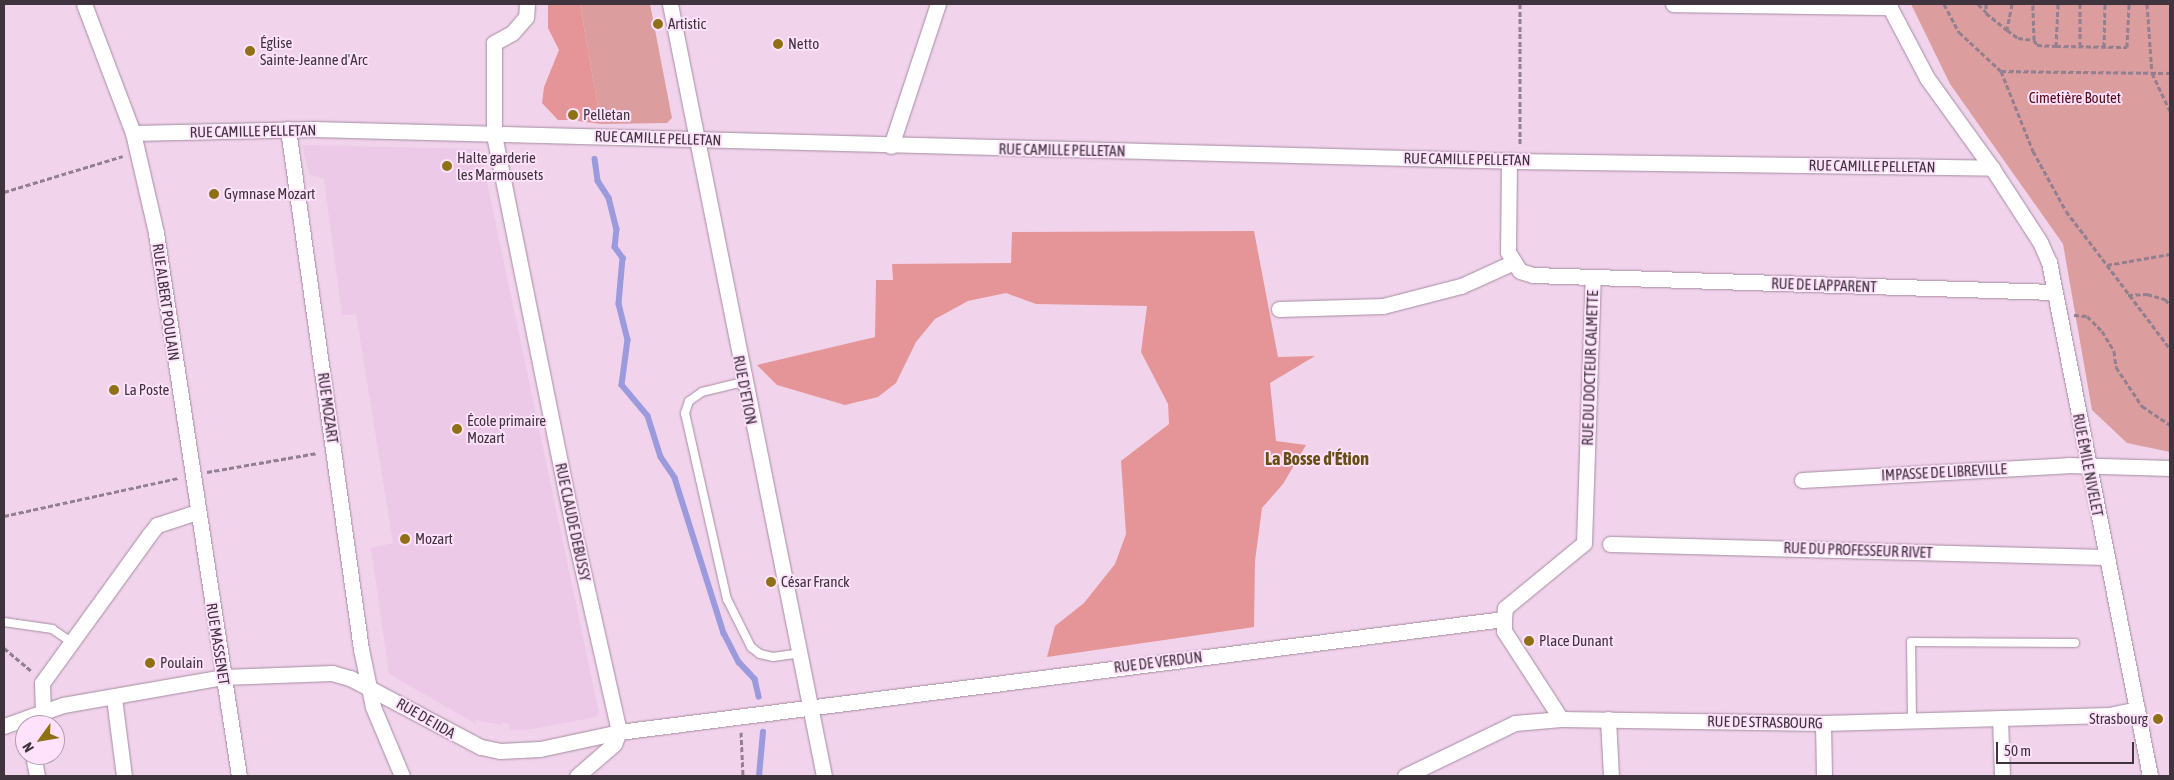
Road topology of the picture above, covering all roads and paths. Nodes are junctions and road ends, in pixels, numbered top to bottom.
1 (84, 4) edge
2 (527, 4) edge
3 (670, 4) edge
4 (938, 4) edge
5 (1520, 4) edge
6 (1674, 4) edge
7 (1944, 4) edge
8 (1978, 4) edge
9 (1986, 4) edge
10 (2012, 4) edge
11 (2034, 4) edge
12 (2058, 4) edge
13 (2080, 4) edge
14 (2105, 4) edge
15 (2129, 4) edge
16 (2147, 4) edge
17 (1889, 5) edge
18 (1986, 13) junction
19 (2007, 30) junction
20 (2034, 40) junction
21 (2056, 46) junction
22 (2080, 46) junction
23 (2104, 47) junction
24 (2001, 71) junction
25 (2152, 73) junction
26 (2170, 73) edge
27 (2170, 111) edge
28 (288, 129) junction
29 (133, 133) junction
30 (494, 135) junction
31 (695, 141) junction
32 (891, 146) junction
33 (138, 152) junction
34 (1514, 160) junction
35 (1992, 168) junction
36 (4, 192) edge
37 (2170, 254) edge
38 (1512, 263) junction
39 (2107, 265) junction
40 (1593, 277) junction
41 (2056, 292) junction
42 (2127, 295) junction
43 (2170, 305) edge
44 (1279, 310) dead end
45 (2060, 314) junction
46 (2170, 349) edge
47 (743, 382) junction
48 (2170, 425) edge
49 (334, 450) junction
50 (2087, 464) junction
51 (2170, 468) edge
52 (192, 476) junction
53 (1802, 480) dead end
54 (197, 512) junction
55 (4, 516) edge
56 (1610, 544) dead end
57 (2106, 557) junction
58 (1504, 619) junction
59 (4, 622) edge
60 (71, 642) junction
61 (2076, 643) dead end
62 (4, 648) edge
63 (800, 653) junction
64 (223, 677) junction
65 (42, 682) junction
66 (368, 687) junction
67 (114, 698) junction
68 (812, 708) junction
69 (2137, 709) junction
70 (43, 712) junction
71 (38, 715) edge
72 (740, 717) junction
73 (2000, 718) junction
74 (1561, 719) junction
75 (1608, 719) junction
76 (1912, 721) junction
77 (1824, 723) junction
78 (619, 732) junction
79 (1409, 775) edge
80 (124, 776) edge
81 (239, 776) edge
82 (402, 776) edge
83 (577, 776) edge
84 (743, 776) edge
85 (824, 776) edge
86 (1611, 776) edge
87 (1824, 776) edge
88 (2002, 776) edge
89 (2150, 776) edge

1 - 29 street, RUE ALBERT POULAIN
2 - 30 street, RUE CLAUDE DEBUSSY
3 - 31 street, RUE D'ETION
4 - 32 street
5 - 34 path
6 - 17 street
7 - 24 path
8 - 18 path
9 - 18 path
10 - 19 path
11 - 20 path
12 - 21 path
13 - 22 path
14 - 23 path
15 - 23 path
16 - 25 path
17 - 35 street, RUE ÉMILE NIVELET
18 - 19 path
19 - 20 path
20 - 21 path
21 - 22 path
22 - 23 path
24 - 25 path
24 - 39 path
25 - 26 path
25 - 27 path
28 - 29 street, RUE CAMILLE PELLETAN
28 - 30 street, RUE CAMILLE PELLETAN
28 - 49 street, RUE MOZART
29 - 33 street, RUE ALBERT POULAIN
30 - 31 street, RUE CAMILLE PELLETAN
30 - 78 street, RUE CLAUDE DEBUSSY
31 - 32 street, RUE CAMILLE PELLETAN
31 - 47 street, RUE D'ETION
32 - 34 street, RUE CAMILLE PELLETAN
33 - 36 path
33 - 52 street, RUE ALBERT POULAIN
34 - 35 street, RUE CAMILLE PELLETAN
34 - 38 street
35 - 41 street, RUE ÉMILE NIVELET
37 - 39 path
38 - 40 street, RUE DU DOCTEUR CALMETTE
38 - 44 street
39 - 42 path
40 - 41 street, RUE DE LAPPARENT
40 - 58 street, RUE DU DOCTEUR CALMETTE
41 - 45 street, RUE ÉMILE NIVELET
42 - 43 path
42 - 46 path
45 - 48 path
45 - 50 street, RUE ÉMILE NIVELET
47 - 63 street, RUE D'ETION
47 - 63 lane
49 - 52 path
49 - 66 street, RUE MOZART
50 - 51 street, IMPASSE DE LIBREVILLE
50 - 53 street, IMPASSE DE LIBREVILLE
50 - 57 street, RUE ÉMILE NIVELET
52 - 54 street, RUE ALBERT POULAIN
52 - 55 path
54 - 60 street
54 - 64 street, RUE MASSENET
56 - 57 street, RUE DU PROFESSEUR RIVET
57 - 69 street, RUE ÉMILE NIVELET
58 - 68 street, RUE DE VERDUN
58 - 74 street
59 - 60 lane
60 - 65 street
61 - 76 lane
62 - 65 path
63 - 68 street, RUE D'ETION
64 - 66 street, RUE DE IIDA
64 - 67 street, RUE DE IIDA
64 - 81 street, RUE MASSENET
65 - 70 street
66 - 78 street, RUE DE IIDA
66 - 82 street, RUE MOZART
67 - 70 street, RUE DE IIDA
67 - 80 street
68 - 72 street, RUE DE IIDA
68 - 85 street, RUE D'ETION
69 - 73 street, RUE DE STRASBOURG
69 - 89 street, RUE ÉMILE NIVELET
70 - 71 street
72 - 78 street, RUE DE IIDA
72 - 84 path
73 - 76 street, RUE DE STRASBOURG
73 - 88 street
74 - 75 street, RUE DE STRASBOURG
74 - 79 street, RUE DE STRASBOURG
75 - 77 street, RUE DE STRASBOURG
75 - 86 street
76 - 77 street, RUE DE STRASBOURG
77 - 87 street
78 - 83 street

